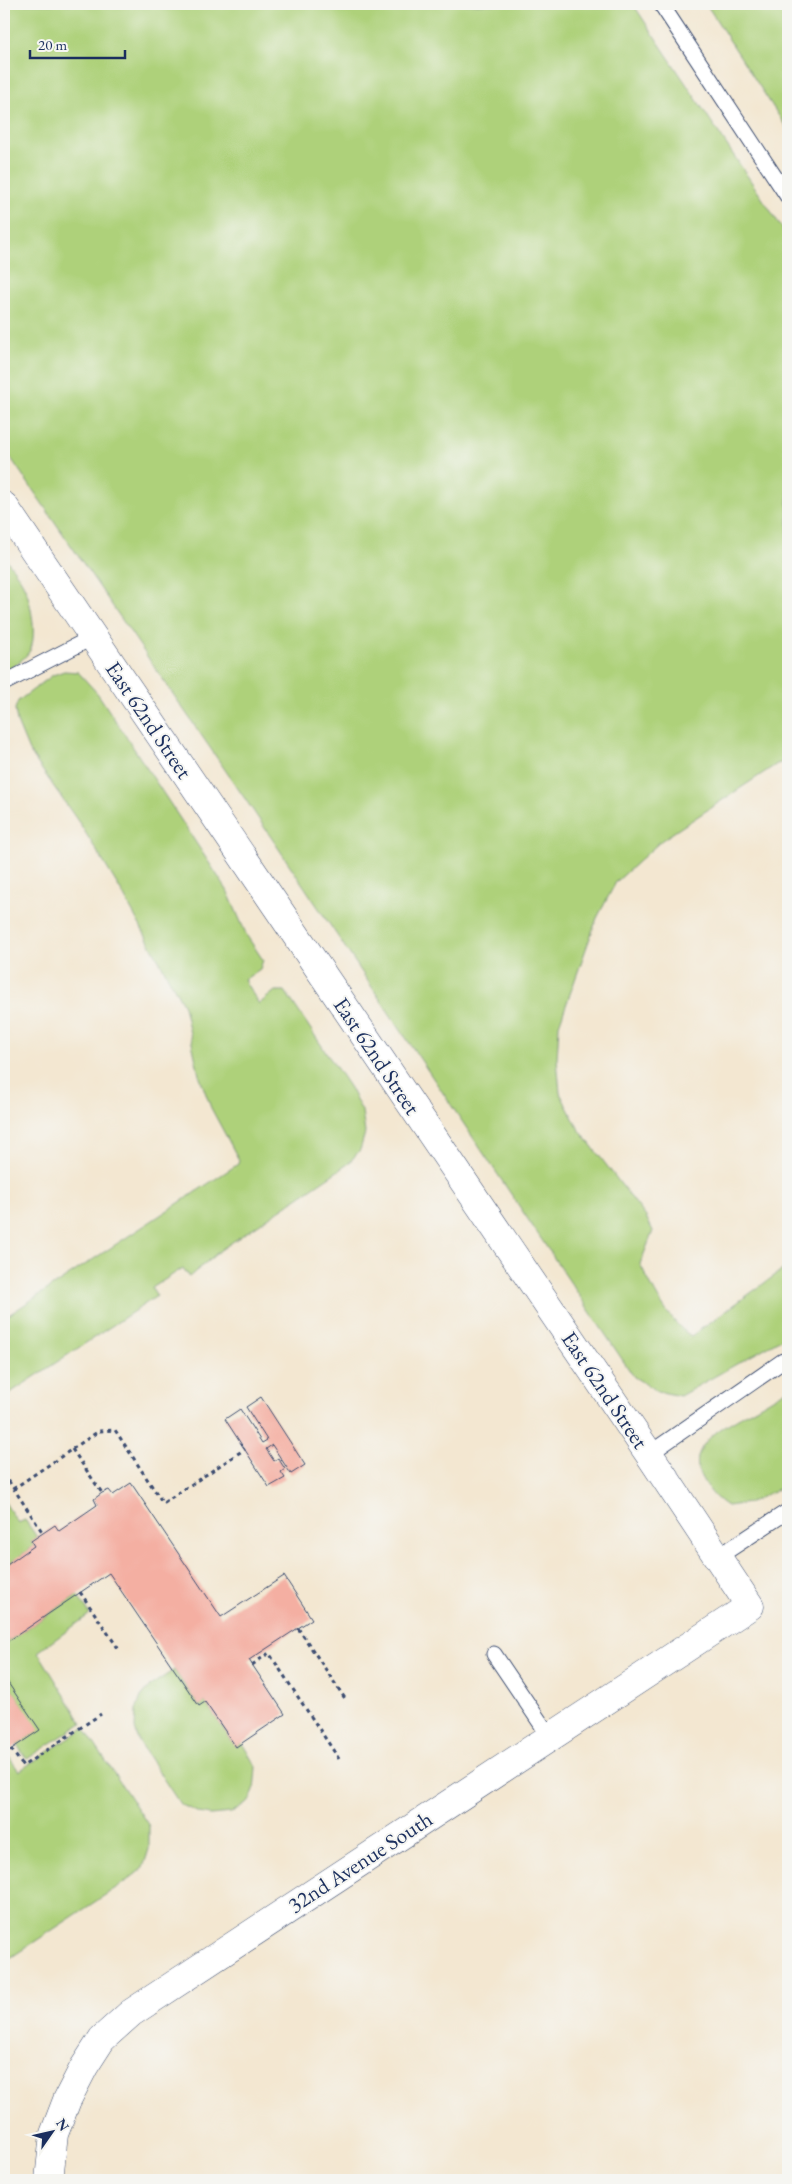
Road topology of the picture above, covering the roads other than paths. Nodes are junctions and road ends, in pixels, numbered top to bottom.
1 (661, 4) edge
2 (788, 197) edge
3 (4, 506) edge
4 (93, 637) junction
5 (4, 683) edge
6 (788, 1360) edge
7 (649, 1454) junction
8 (788, 1511) edge
9 (718, 1557) junction
10 (750, 1606) joint
11 (494, 1654) dead end
12 (550, 1738) junction
13 (49, 2180) edge

1 - 2 lane
3 - 4 street, East 62nd Street
4 - 5 lane
4 - 7 street, East 62nd Street
6 - 7 lane
7 - 9 street, East 62nd Street
8 - 9 lane
9 - 10 street, East 62nd Street
10 - 12 street, 32nd Avenue South
11 - 12 lane
12 - 13 street, 32nd Avenue South

